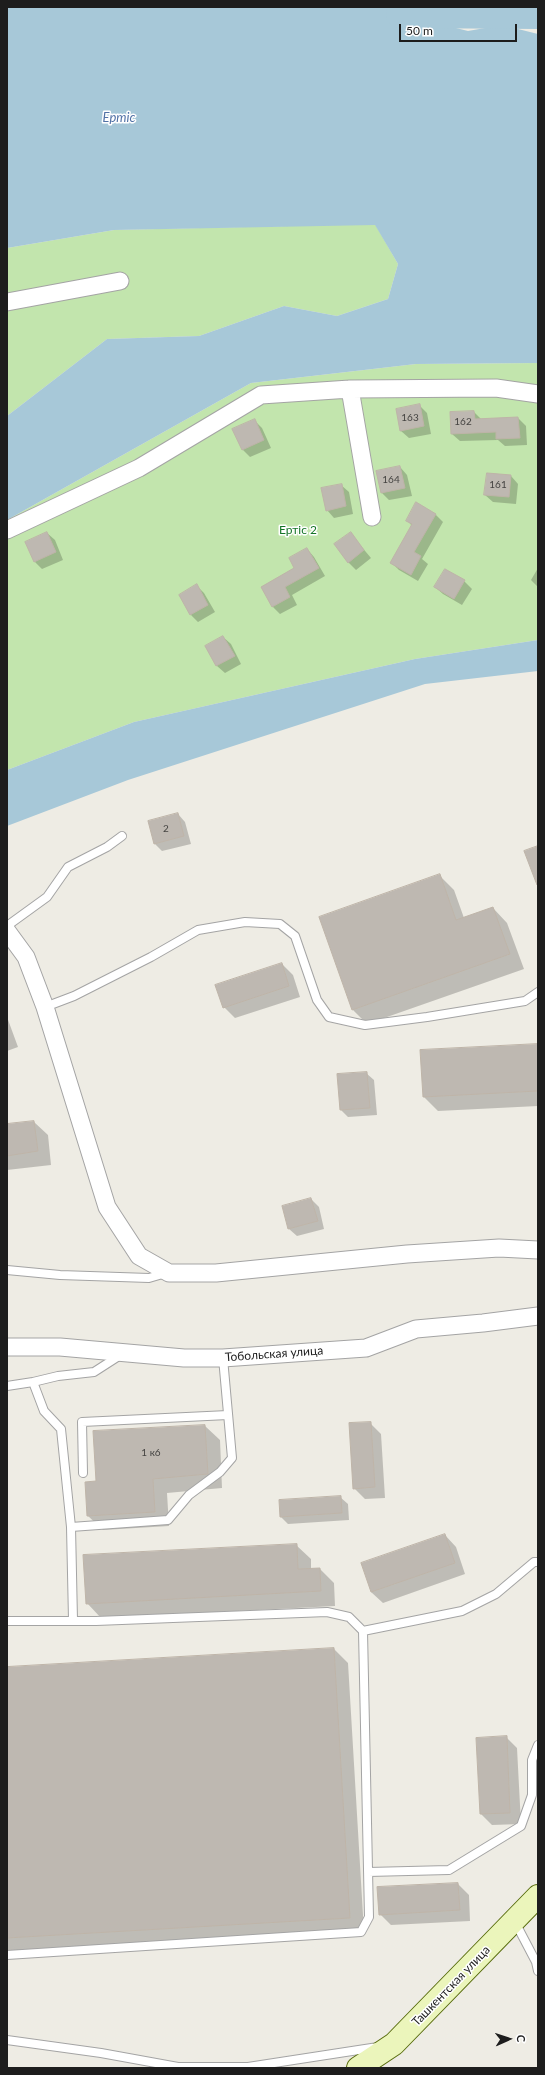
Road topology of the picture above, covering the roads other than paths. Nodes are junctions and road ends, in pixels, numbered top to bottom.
1 (120, 281) dead end
2 (7, 302) edge
3 (350, 389) junction
4 (538, 394) edge
5 (372, 517) dead end
6 (7, 530) edge
7 (122, 836) dead end
8 (7, 926) edge
9 (7, 931) edge
10 (538, 992) edge
11 (44, 1007) junction
12 (538, 1250) edge
13 (7, 1270) edge
14 (169, 1273) junction
15 (538, 1316) edge
16 (7, 1347) edge
17 (125, 1353) junction
18 (223, 1358) junction
19 (33, 1382) junction
20 (7, 1386) edge
21 (228, 1415) junction
22 (83, 1473) dead end
23 (71, 1527) junction
24 (538, 1562) edge
25 (74, 1620) junction
26 (7, 1621) edge
27 (363, 1631) junction
28 (538, 1745) edge
29 (368, 1872) junction
30 (538, 1896) edge
31 (514, 1921) junction
32 (7, 1954) edge
33 (538, 1971) edge
34 (7, 2040) edge
35 (394, 2044) junction
36 (358, 2068) edge

1 - 2 street
3 - 4 street
3 - 5 street
3 - 6 street
7 - 8 lane
9 - 11 street
10 - 11 lane
11 - 14 street
12 - 14 street
13 - 14 lane
15 - 18 street, Тобольская улица
16 - 17 street, Тобольская улица
17 - 18 street, Тобольская улица
17 - 19 lane
18 - 21 lane
19 - 20 lane
19 - 23 lane
21 - 22 lane
21 - 23 lane
23 - 25 lane
24 - 27 lane
25 - 26 lane
25 - 27 lane
27 - 29 lane
28 - 29 lane
29 - 32 lane
30 - 31 main road, Ташкентская улица
31 - 33 lane
31 - 35 main road, Ташкентская улица
34 - 35 lane
35 - 36 main road, Ташкентская улица

